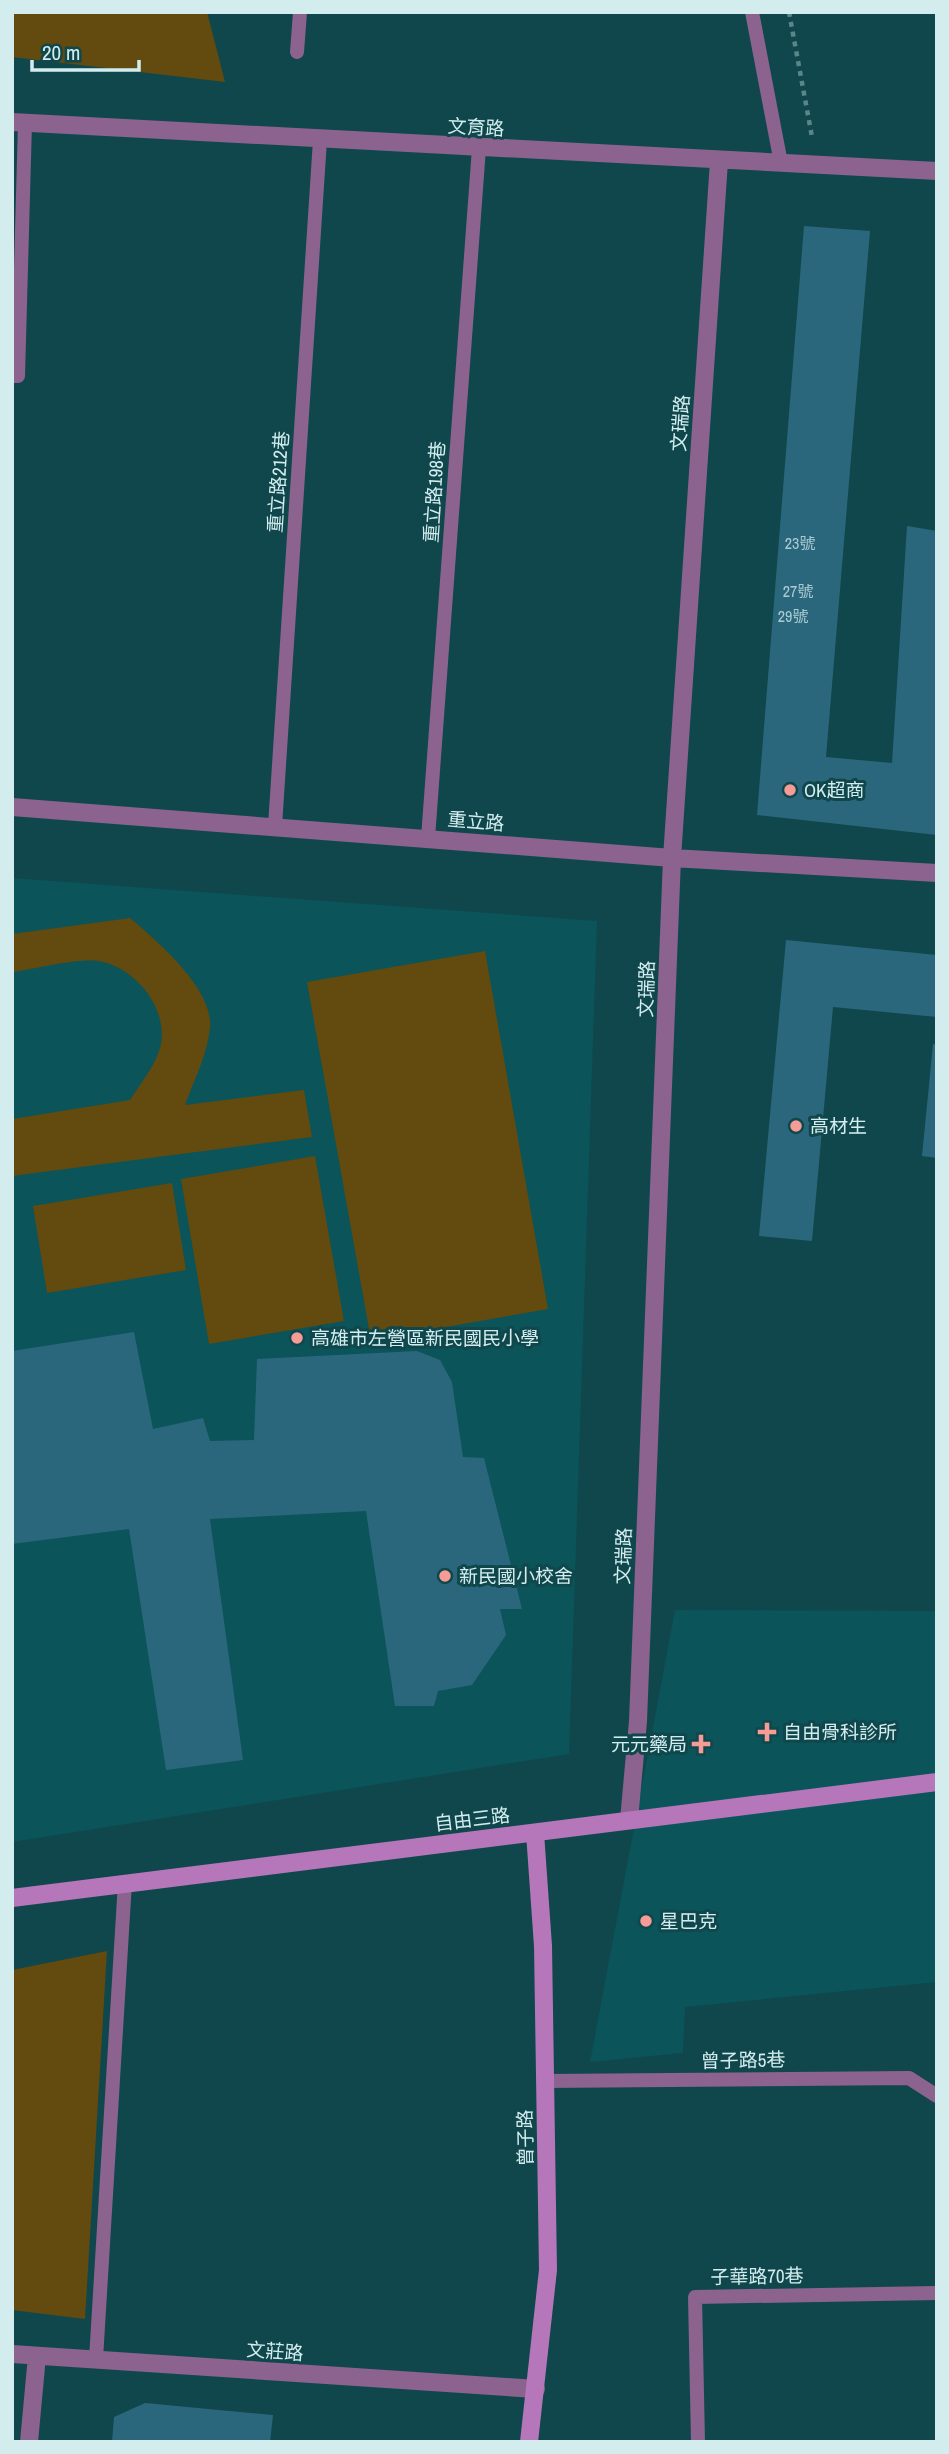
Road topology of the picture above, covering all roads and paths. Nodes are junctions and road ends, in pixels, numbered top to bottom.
1 (300, 12) edge
2 (752, 12) edge
3 (789, 12) edge
4 (297, 52) dead end
5 (19, 122) edge
6 (320, 140) junction
7 (479, 148) junction
8 (719, 161) junction
9 (781, 163) junction
10 (817, 165) junction
11 (937, 172) edge
12 (12, 376) edge
13 (12, 807) edge
14 (275, 826) junction
15 (428, 838) junction
16 (672, 858) junction
17 (937, 873) edge
18 (937, 1782) edge
19 (629, 1820) junction
20 (535, 1833) junction
21 (125, 1882) junction
22 (12, 1898) edge
23 (545, 2081) junction
24 (937, 2096) edge
25 (937, 2292) edge
26 (12, 2354) edge
27 (37, 2356) junction
28 (96, 2359) junction
29 (536, 2389) junction
30 (29, 2442) edge
31 (528, 2442) edge
32 (698, 2442) edge

1 - 4 lane
2 - 9 lane
3 - 10 path
5 - 6 street, 文育路
5 - 12 lane
6 - 7 street, 文育路
6 - 14 lane, 重立路212巷
7 - 8 street, 文育路
7 - 15 lane, 重立路198巷
8 - 9 street, 文育路
8 - 16 street, 文瑞路
9 - 10 street, 文育路
10 - 11 street, 文育路
13 - 14 street, 重立路
14 - 15 street, 重立路
15 - 16 street, 重立路
16 - 17 street, 重立路
16 - 19 street, 文瑞路
18 - 19 street, 自由三路
19 - 20 street, 自由三路
20 - 21 street, 自由三路
20 - 23 street, 曾子路
21 - 22 street, 自由三路
21 - 28 lane
23 - 24 lane, 曾子路5巷
23 - 29 street, 曾子路
25 - 32 lane, 子華路70巷
26 - 27 street, 文莊路
27 - 28 street, 文莊路
27 - 30 street
28 - 29 street, 文莊路
29 - 31 street, 曾子路

